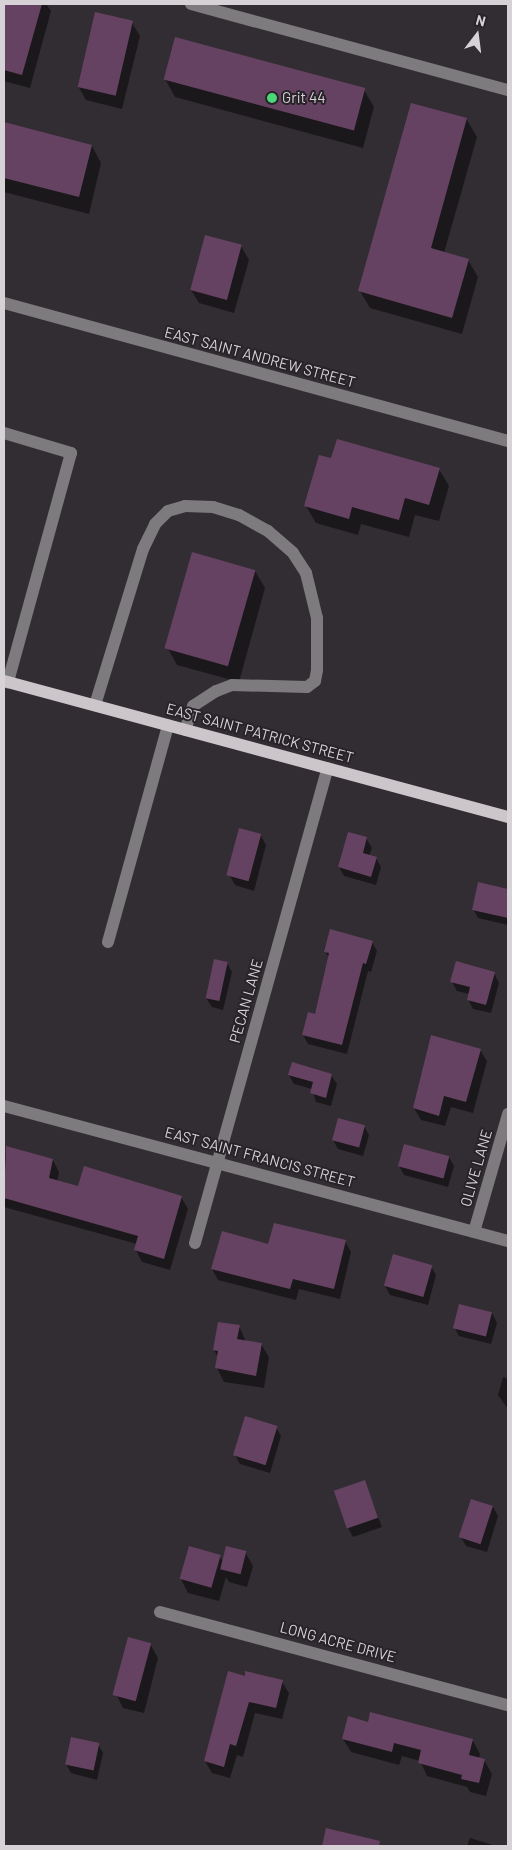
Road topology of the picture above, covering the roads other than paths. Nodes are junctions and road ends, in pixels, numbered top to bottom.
1 (191, 4) edge
2 (508, 90) edge
3 (4, 303) edge
4 (4, 433) edge
5 (508, 442) edge
6 (6, 681) edge
7 (95, 705) junction
8 (168, 725) junction
9 (185, 730) junction
10 (328, 768) junction
11 (508, 817) edge
12 (108, 942) dead end
13 (4, 1106) edge
14 (508, 1114) edge
15 (218, 1162) junction
16 (474, 1232) junction
17 (508, 1241) edge
18 (195, 1243) dead end
19 (160, 1612) dead end
20 (508, 1705) edge

1 - 2 street
3 - 5 street, EAST SAINT ANDREW STREET
4 - 6 street
6 - 7 main road, EAST SAINT PATRICK STREET
7 - 8 main road, EAST SAINT PATRICK STREET
7 - 9 street
8 - 9 main road, EAST SAINT PATRICK STREET
8 - 12 street
9 - 10 main road, EAST SAINT PATRICK STREET
10 - 11 main road, EAST SAINT PATRICK STREET
10 - 15 street, PECAN LANE
13 - 15 street, EAST SAINT FRANCIS STREET
14 - 16 street, OLIVE LANE
15 - 16 street, EAST SAINT FRANCIS STREET
15 - 18 street, PECAN LANE
16 - 17 street, EAST SAINT FRANCIS STREET
19 - 20 street, LONG ACRE DRIVE

